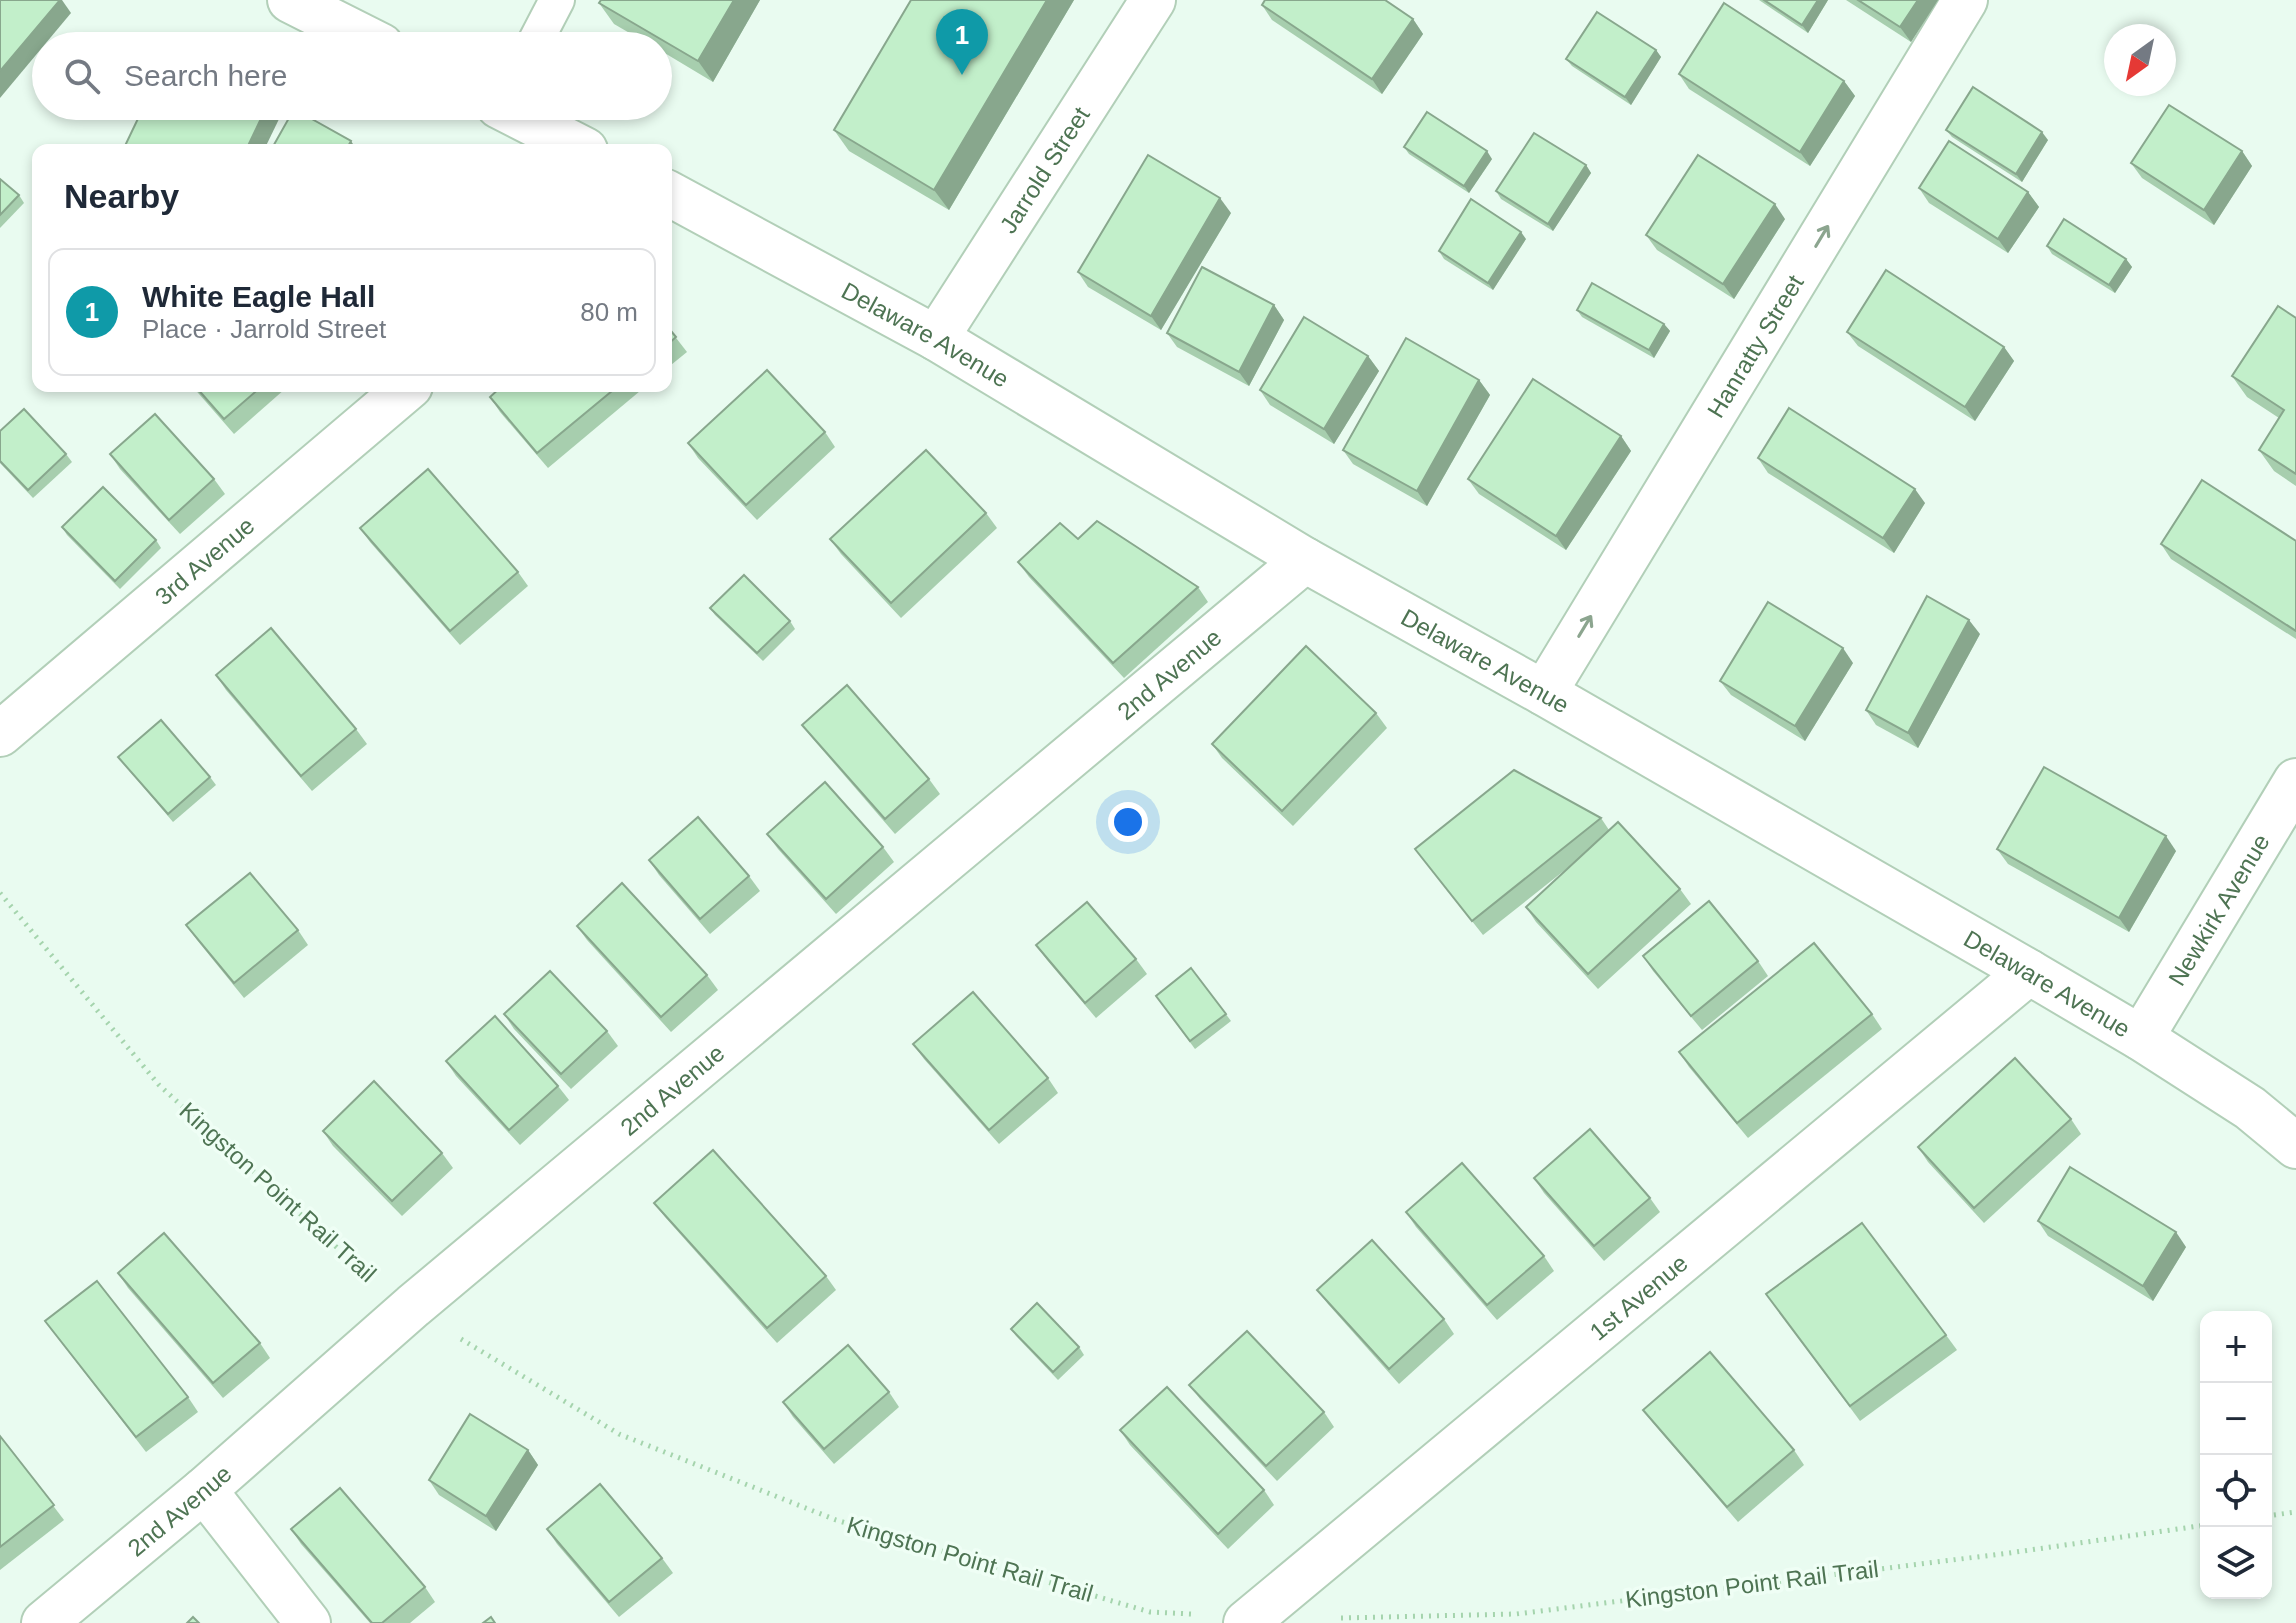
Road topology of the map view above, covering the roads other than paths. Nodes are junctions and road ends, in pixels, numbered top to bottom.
1 (290, 0) edge
2 (557, 0) edge
3 (1153, 0) edge
4 (1965, 0) edge
5 (348, 13) edge
6 (367, 32) edge
7 (540, 32) edge
8 (528, 120) edge
9 (574, 144) edge
10 (672, 195) edge
11 (936, 338) junction
12 (403, 392) edge
13 (1305, 560) junction
14 (1544, 693) junction
15 (0, 734) edge
16 (2296, 781) edge
17 (2029, 972) junction
18 (2141, 1038) junction
19 (2296, 1146) edge
20 (204, 1490) junction
21 (1250, 1619) edge
22 (44, 1623) edge
23 (308, 1623) edge

1 - 5 street
2 - 7 lane
3 - 11 street, Jarrold Street
14 -> 4 street, Hanratty Street
5 - 6 street
8 - 9 street
10 - 11 street, Delaware Avenue
11 - 13 street, Delaware Avenue
12 - 15 street, 3rd Avenue
13 - 14 street, Delaware Avenue
13 - 20 street, 2nd Avenue
14 - 17 street, Delaware Avenue
16 - 18 street, Newkirk Avenue
17 - 18 street, Delaware Avenue
17 - 21 street, 1st Avenue
18 - 19 street, Delaware Avenue
20 - 22 street, 2nd Avenue
20 - 23 street

